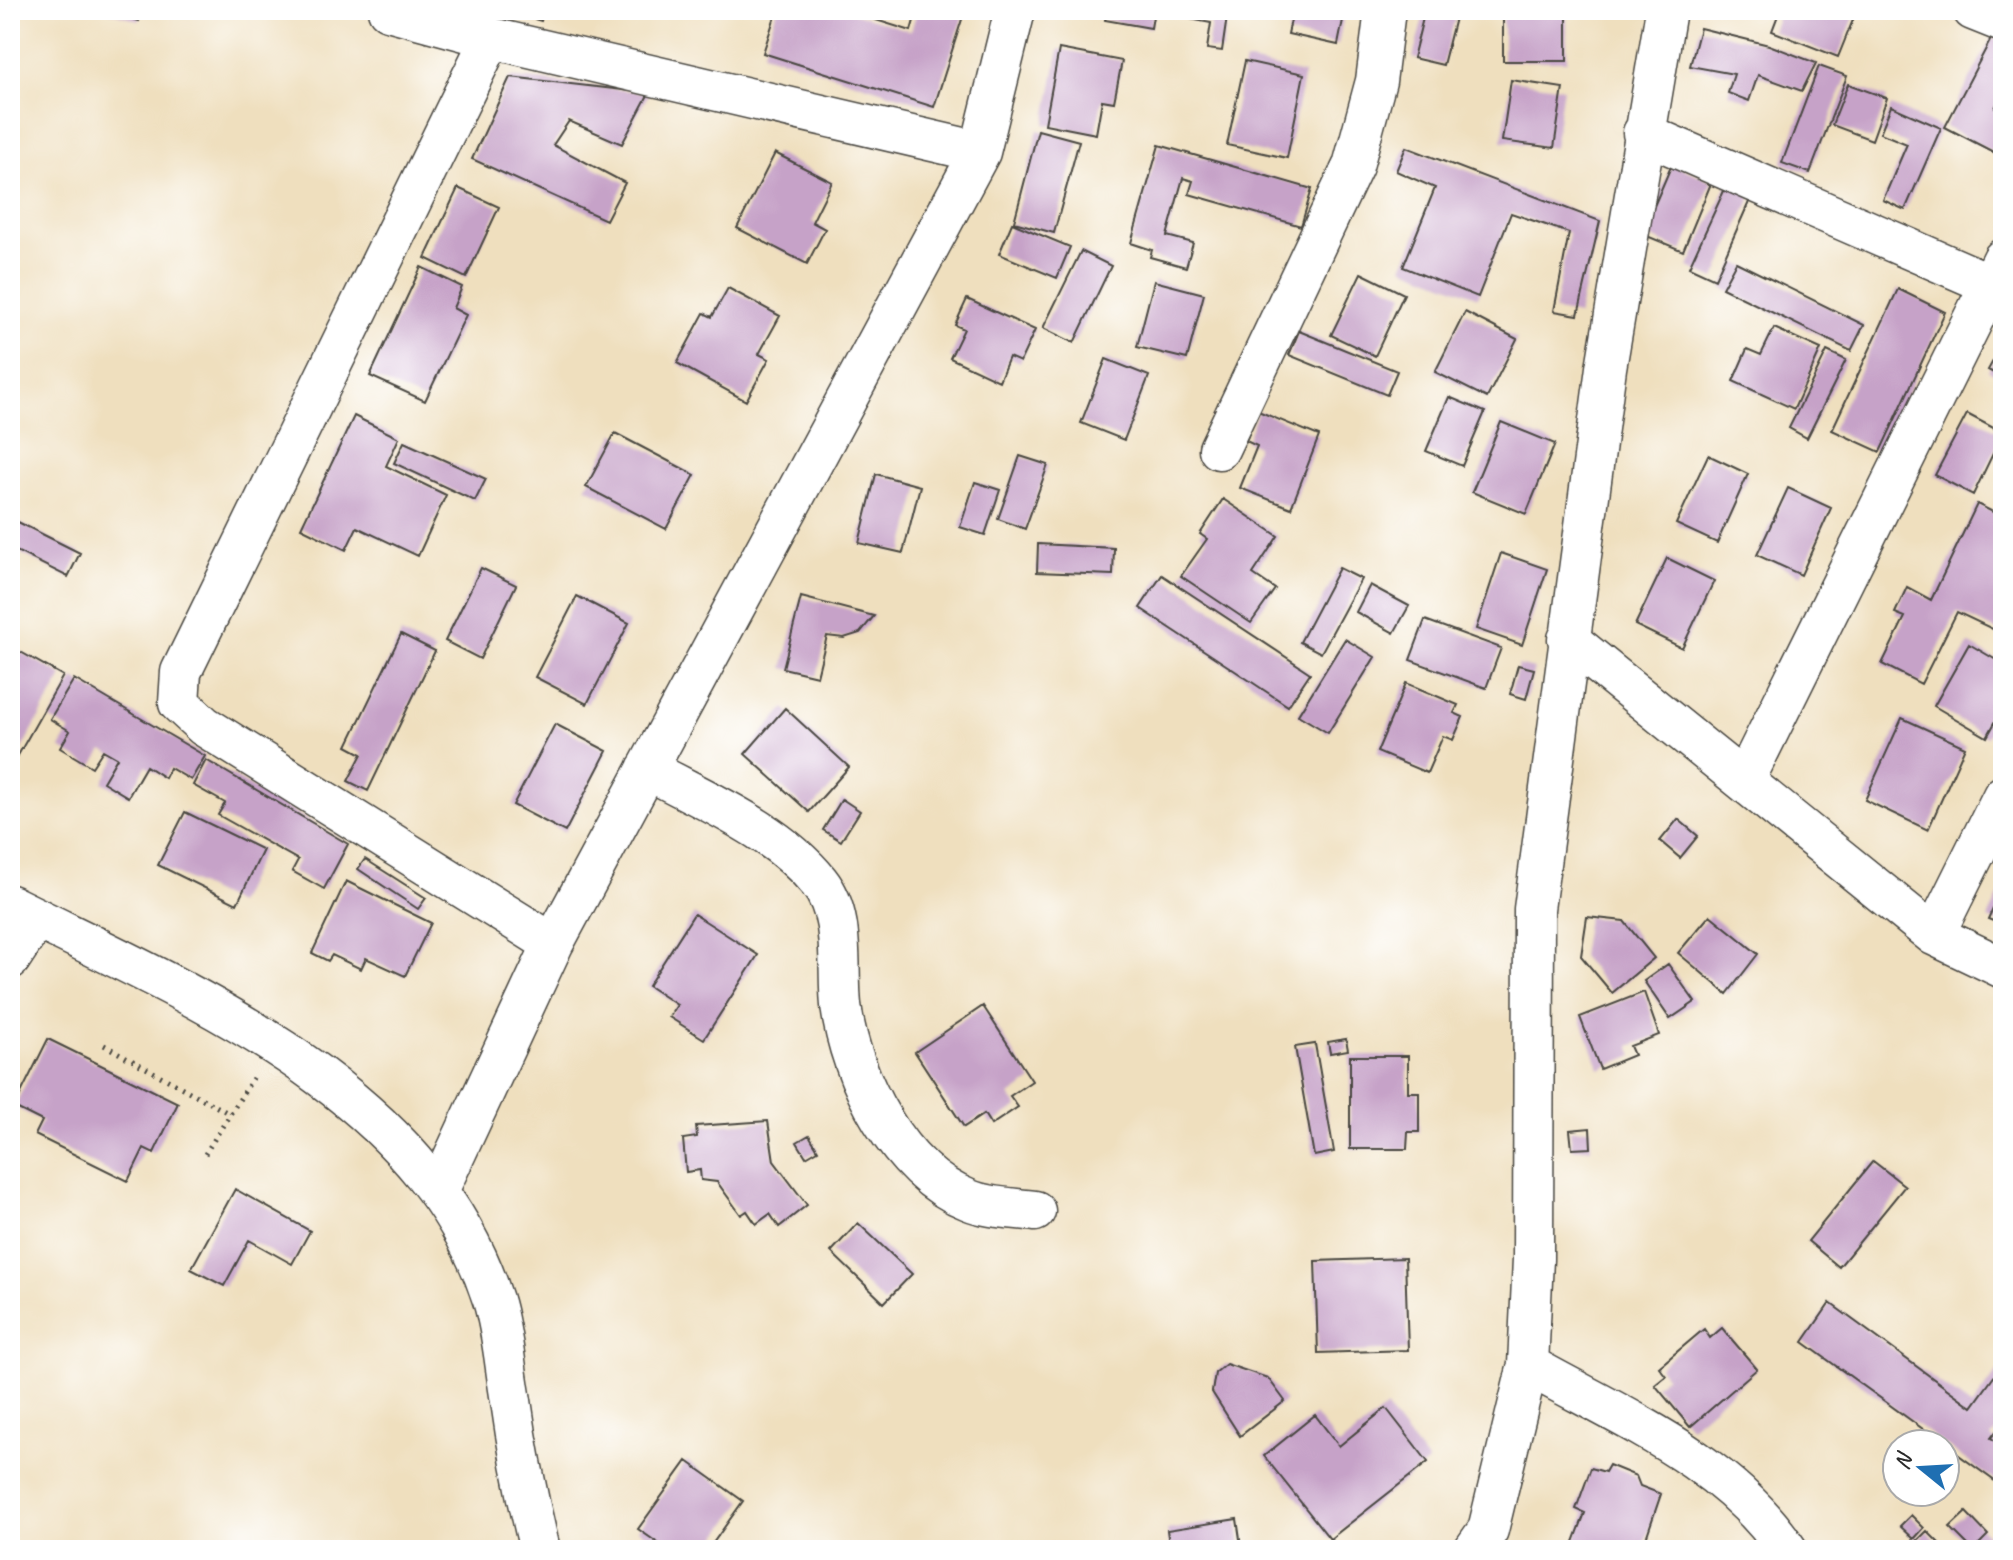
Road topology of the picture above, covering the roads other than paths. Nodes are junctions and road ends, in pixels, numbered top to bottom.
1 (388, 10) edge
2 (1015, 10) edge
3 (1385, 10) edge
4 (1666, 10) edge
5 (1973, 10) edge
6 (2003, 22) edge
7 (491, 38) junction
8 (1643, 133) junction
9 (980, 152) junction
10 (1997, 272) edge
11 (1219, 449) dead end
12 (1568, 639) junction
13 (647, 769) junction
14 (1745, 779) junction
15 (2003, 796) edge
16 (24, 911) edge
17 (1934, 935) junction
18 (553, 944) junction
19 (10, 959) edge
20 (2003, 968) edge
21 (439, 1189) junction
22 (1035, 1211) dead end
23 (1528, 1365) junction
24 (540, 1550) edge
25 (1474, 1550) edge
26 (1787, 1550) edge

1 - 7 street
2 - 9 street
3 - 11 street
4 - 8 street
5 - 6 street
7 - 9 street
7 - 18 street
8 - 10 street
8 - 12 street
9 - 13 street
10 - 14 street
12 - 14 street
12 - 23 street
13 - 18 street
13 - 22 street
14 - 17 street
15 - 17 street
16 - 19 street
16 - 21 street
17 - 20 street
18 - 21 street
21 - 24 street
23 - 25 street
23 - 26 street

